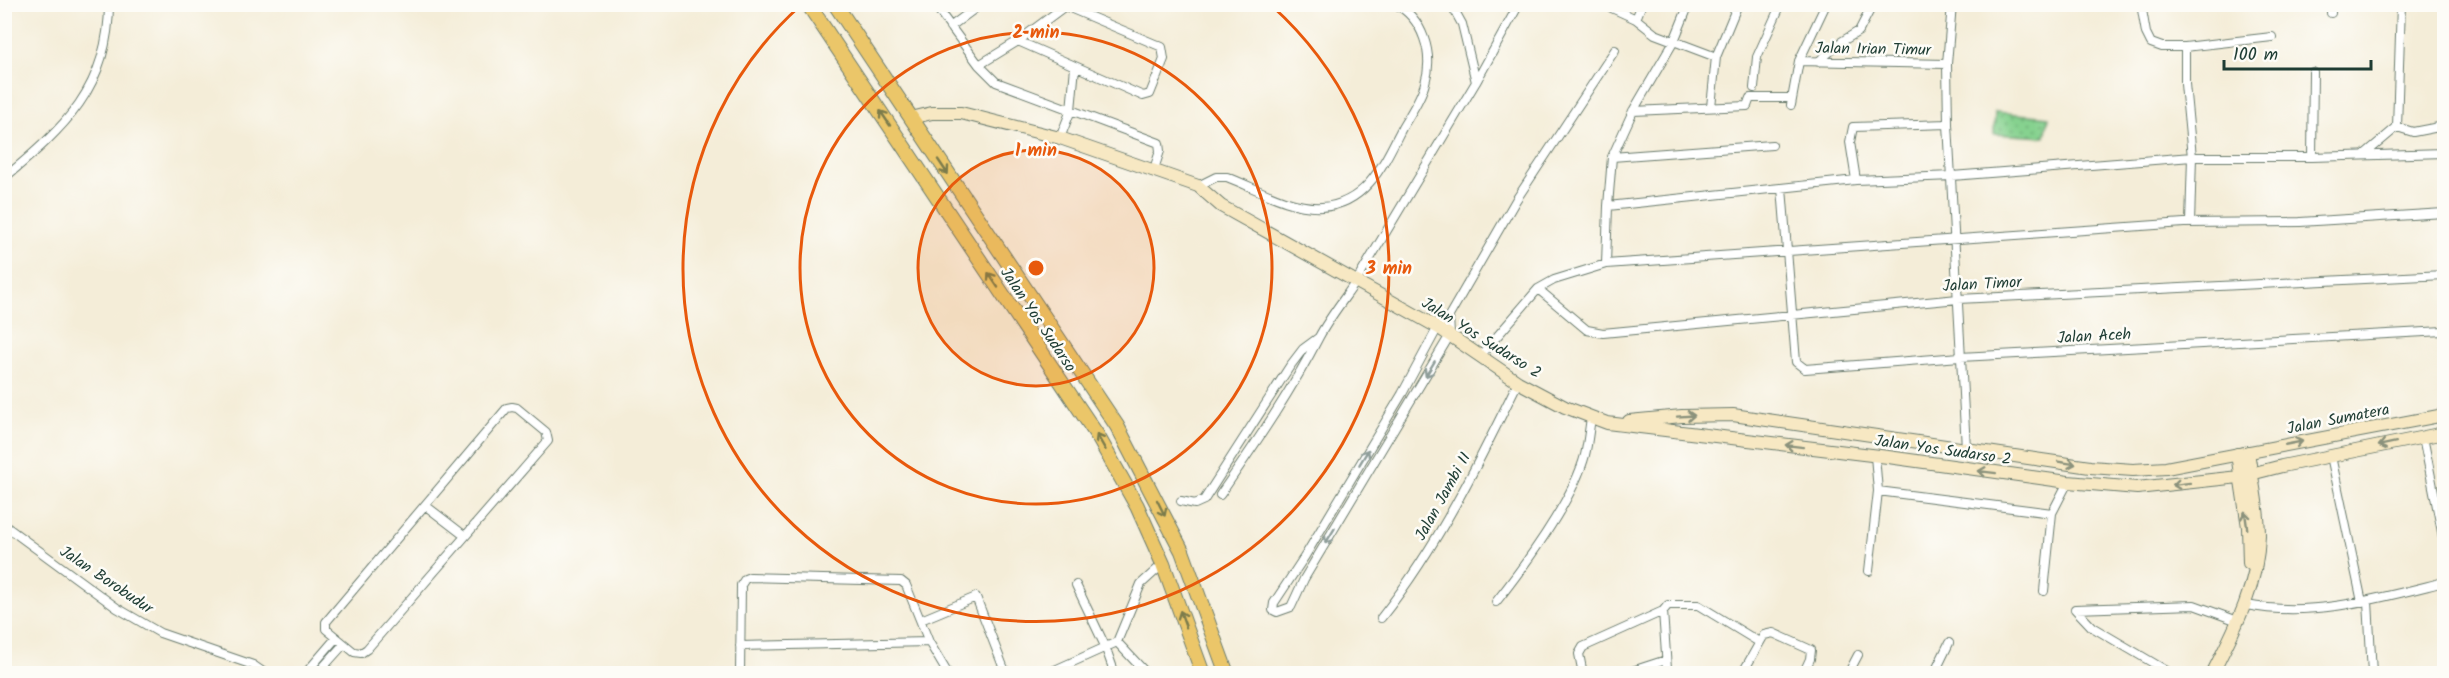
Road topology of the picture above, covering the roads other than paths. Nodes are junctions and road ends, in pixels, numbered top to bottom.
1 (109, 4) edge
2 (808, 4) edge
3 (835, 4) edge
4 (934, 4) edge
5 (981, 4) edge
6 (1395, 4) edge
7 (1451, 4) edge
8 (1519, 4) edge
9 (1603, 4) edge
10 (1642, 4) edge
11 (1689, 4) edge
12 (1738, 4) edge
13 (1781, 4) edge
14 (1826, 4) edge
15 (1873, 4) edge
16 (1952, 4) edge
17 (2141, 4) edge
18 (2401, 4) edge
19 (1636, 19) junction
20 (950, 27) junction
21 (2272, 37) dead end
22 (1018, 41) junction
23 (1674, 41) junction
24 (2185, 47) junction
25 (1615, 50) dead end
26 (1716, 57) junction
27 (1799, 61) junction
28 (1818, 62) junction
29 (1947, 64) junction
30 (979, 65) junction
31 (1075, 67) junction
32 (2313, 72) dead end
33 (1476, 82) junction
34 (1754, 88) dead end
35 (1711, 107) junction
36 (1071, 110) junction
37 (1633, 111) junction
38 (911, 118) junction
39 (1948, 124) junction
40 (2445, 126) edge
41 (2397, 127) junction
42 (1060, 138) junction
43 (1772, 145) dead end
44 (2445, 153) edge
45 (2365, 154) junction
46 (1612, 157) junction
47 (2192, 157) junction
48 (2312, 157) junction
49 (1153, 172) junction
50 (1952, 176) junction
51 (4, 178) edge
52 (1856, 180) junction
53 (1198, 186) junction
54 (1782, 188) junction
55 (1608, 206) junction
56 (2445, 213) edge
57 (2190, 223) junction
58 (1955, 240) junction
59 (1789, 253) junction
60 (1606, 264) junction
61 (2445, 275) edge
62 (1356, 281) junction
63 (1538, 289) junction
64 (1958, 299) junction
65 (1792, 313) junction
66 (1449, 316) junction
67 (1438, 327) junction
68 (2445, 331) edge
69 (1450, 334) junction
70 (1318, 338) junction
71 (1481, 355) junction
72 (1960, 357) junction
73 (1086, 377) junction
74 (1518, 382) junction
75 (1068, 392) junction
76 (2445, 415) edge
77 (1591, 418) junction
78 (1607, 423) junction
79 (2445, 433) edge
80 (1893, 437) junction
81 (2423, 437) junction
82 (1966, 448) junction
83 (2242, 453) junction
84 (1875, 456) junction
85 (2331, 456) junction
86 (1891, 458) junction
87 (2245, 475) junction
88 (2068, 482) junction
89 (1150, 486) junction
90 (1878, 491) junction
91 (1220, 495) dead end
92 (1131, 496) junction
93 (1181, 501) dead end
94 (426, 506) junction
95 (2052, 513) junction
96 (4, 525) edge
97 (465, 536) junction
98 (2445, 542) edge
99 (1163, 564) junction
100 (1869, 571) dead end
101 (2445, 582) edge
102 (1076, 585) dead end
103 (2044, 591) dead end
104 (2365, 601) junction
105 (1496, 602) dead end
106 (2246, 605) junction
107 (1663, 611) junction
108 (1381, 618) dead end
109 (921, 620) junction
110 (2235, 620) junction
111 (340, 641) junction
112 (929, 642) junction
113 (1117, 642) junction
114 (1759, 642) junction
115 (1949, 643) dead end
116 (740, 646) junction
117 (1105, 646) junction
118 (1858, 655) dead end
119 (1666, 664) junction
120 (1683, 673) edge
121 (266, 674) edge
122 (305, 674) edge
123 (318, 674) edge
124 (740, 674) edge
125 (948, 674) edge
126 (1006, 674) edge
127 (1046, 674) edge
128 (1115, 674) edge
129 (1147, 674) edge
130 (1203, 674) edge
131 (1227, 674) edge
132 (1583, 674) edge
133 (1623, 674) edge
134 (1654, 674) edge
135 (1742, 674) edge
136 (1803, 674) edge
137 (1848, 674) edge
138 (1934, 674) edge
139 (2172, 674) edge
140 (2203, 674) edge
141 (2212, 674) edge
142 (2372, 674) edge

1 - 51 street
75 -> 2 main road, Jalan Yos Sudarso
3 - 38 main road, Jalan Yos Sudarso
4 - 20 street
5 - 20 street
6 - 53 street
7 - 33 street
8 - 33 street
9 - 19 street
10 - 19 street
11 - 23 street
12 - 26 street
13 - 34 street
14 - 27 street
15 - 28 street
16 - 29 street
17 - 24 street
18 - 41 street
19 - 23 street
20 - 30 street
21 - 24 street
22 - 30 street
22 - 31 street
22 - 31 street
23 - 26 street
23 - 37 street
24 - 47 street
25 - 66 street
26 - 35 street
27 - 28 street, Jalan Irian Timur
27 - 35 street
28 - 29 street, Jalan Irian Timur
29 - 39 street
30 - 36 street
31 - 36 street
32 - 48 street
33 - 62 street
35 - 37 street
36 - 42 street
36 - 49 street
37 - 46 street
38 - 42 main road, Jalan Yos Sudarso 2
38 -> 73 main road, Jalan Yos Sudarso
39 - 50 street
39 - 52 street
40 - 41 street
41 - 45 street
42 - 49 main road, Jalan Yos Sudarso 2
43 - 46 street
44 - 45 street
45 - 48 street
46 - 55 street
47 - 48 street
47 - 50 street
47 - 57 street
49 - 53 main road, Jalan Yos Sudarso 2
50 - 52 street
50 - 58 street
52 - 54 street
53 - 62 main road, Jalan Yos Sudarso 2
54 - 55 street
54 - 59 street, Jalan Aceh
55 - 60 street
56 - 57 street
57 - 58 street
58 - 59 street
58 - 64 street
59 - 60 street
59 - 65 street, Jalan Aceh
60 - 63 street
61 - 64 street, Jalan Timor
62 - 67 main road, Jalan Yos Sudarso 2
62 - 70 street
63 - 65 street, Jalan Timor
63 - 71 street
64 - 65 street, Jalan Timor
64 - 72 street
65 - 72 street, Jalan Aceh
66 - 67 street
66 - 69 street
67 - 69 main road, Jalan Yos Sudarso 2
69 -> 67 street
68 - 72 street, Jalan Aceh
69 - 71 main road, Jalan Yos Sudarso 2
70 - 91 street
70 - 93 street
71 - 74 main road, Jalan Yos Sudarso 2
72 - 82 street
73 - 75 main road
73 - 89 main road, Jalan Yos Sudarso
74 - 77 main road, Jalan Yos Sudarso 2
74 - 108 street, Jalan Jambi II
92 -> 75 main road, Jalan Yos Sudarso
83 -> 76 main road, Jalan Sumatera
77 - 78 main road, Jalan Yos Sudarso 2
77 - 105 street
78 -> 80 main road, Jalan Yos Sudarso 2
84 -> 78 main road, Jalan Yos Sudarso 2
79 - 81 main road
80 - 82 main road, Jalan Yos Sudarso 2
80 - 86 main road
81 -> 85 main road
81 - 98 street
82 -> 83 main road, Jalan Yos Sudarso 2
83 - 87 main road
84 - 86 main road, Jalan Yos Sudarso 2
84 - 90 street
85 - 87 main road
85 - 104 street
88 -> 86 main road, Jalan Yos Sudarso 2
87 -> 88 main road, Jalan Yos Sudarso 2
87 - 106 main road
110 -> 87 main road
88 - 95 street
89 - 92 main road
89 -> 131 main road, Jalan Yos Sudarso
90 - 95 street
90 - 100 street
92 - 99 main road, Jalan Yos Sudarso
94 - 97 street
94 - 97 street
94 - 111 street
95 - 103 street
96 - 121 street, Jalan Borobudur
97 - 111 street
99 - 113 street
130 -> 99 main road, Jalan Yos Sudarso
101 - 104 street
102 - 117 street
104 - 106 street
104 - 142 street
106 - 110 main road
107 - 114 street
107 - 119 street
107 - 132 street
109 - 112 street
109 - 116 street
109 - 126 street
110 - 139 street
110 - 140 main road
110 - 141 main road
111 - 122 street
111 - 123 street
112 - 116 street
112 - 125 street
113 - 117 street
113 - 129 street
114 - 135 street
114 - 136 street
115 - 138 street
116 - 124 street
117 - 127 street
117 - 128 street
118 - 137 street
119 - 120 street
119 - 133 street
119 - 134 street

